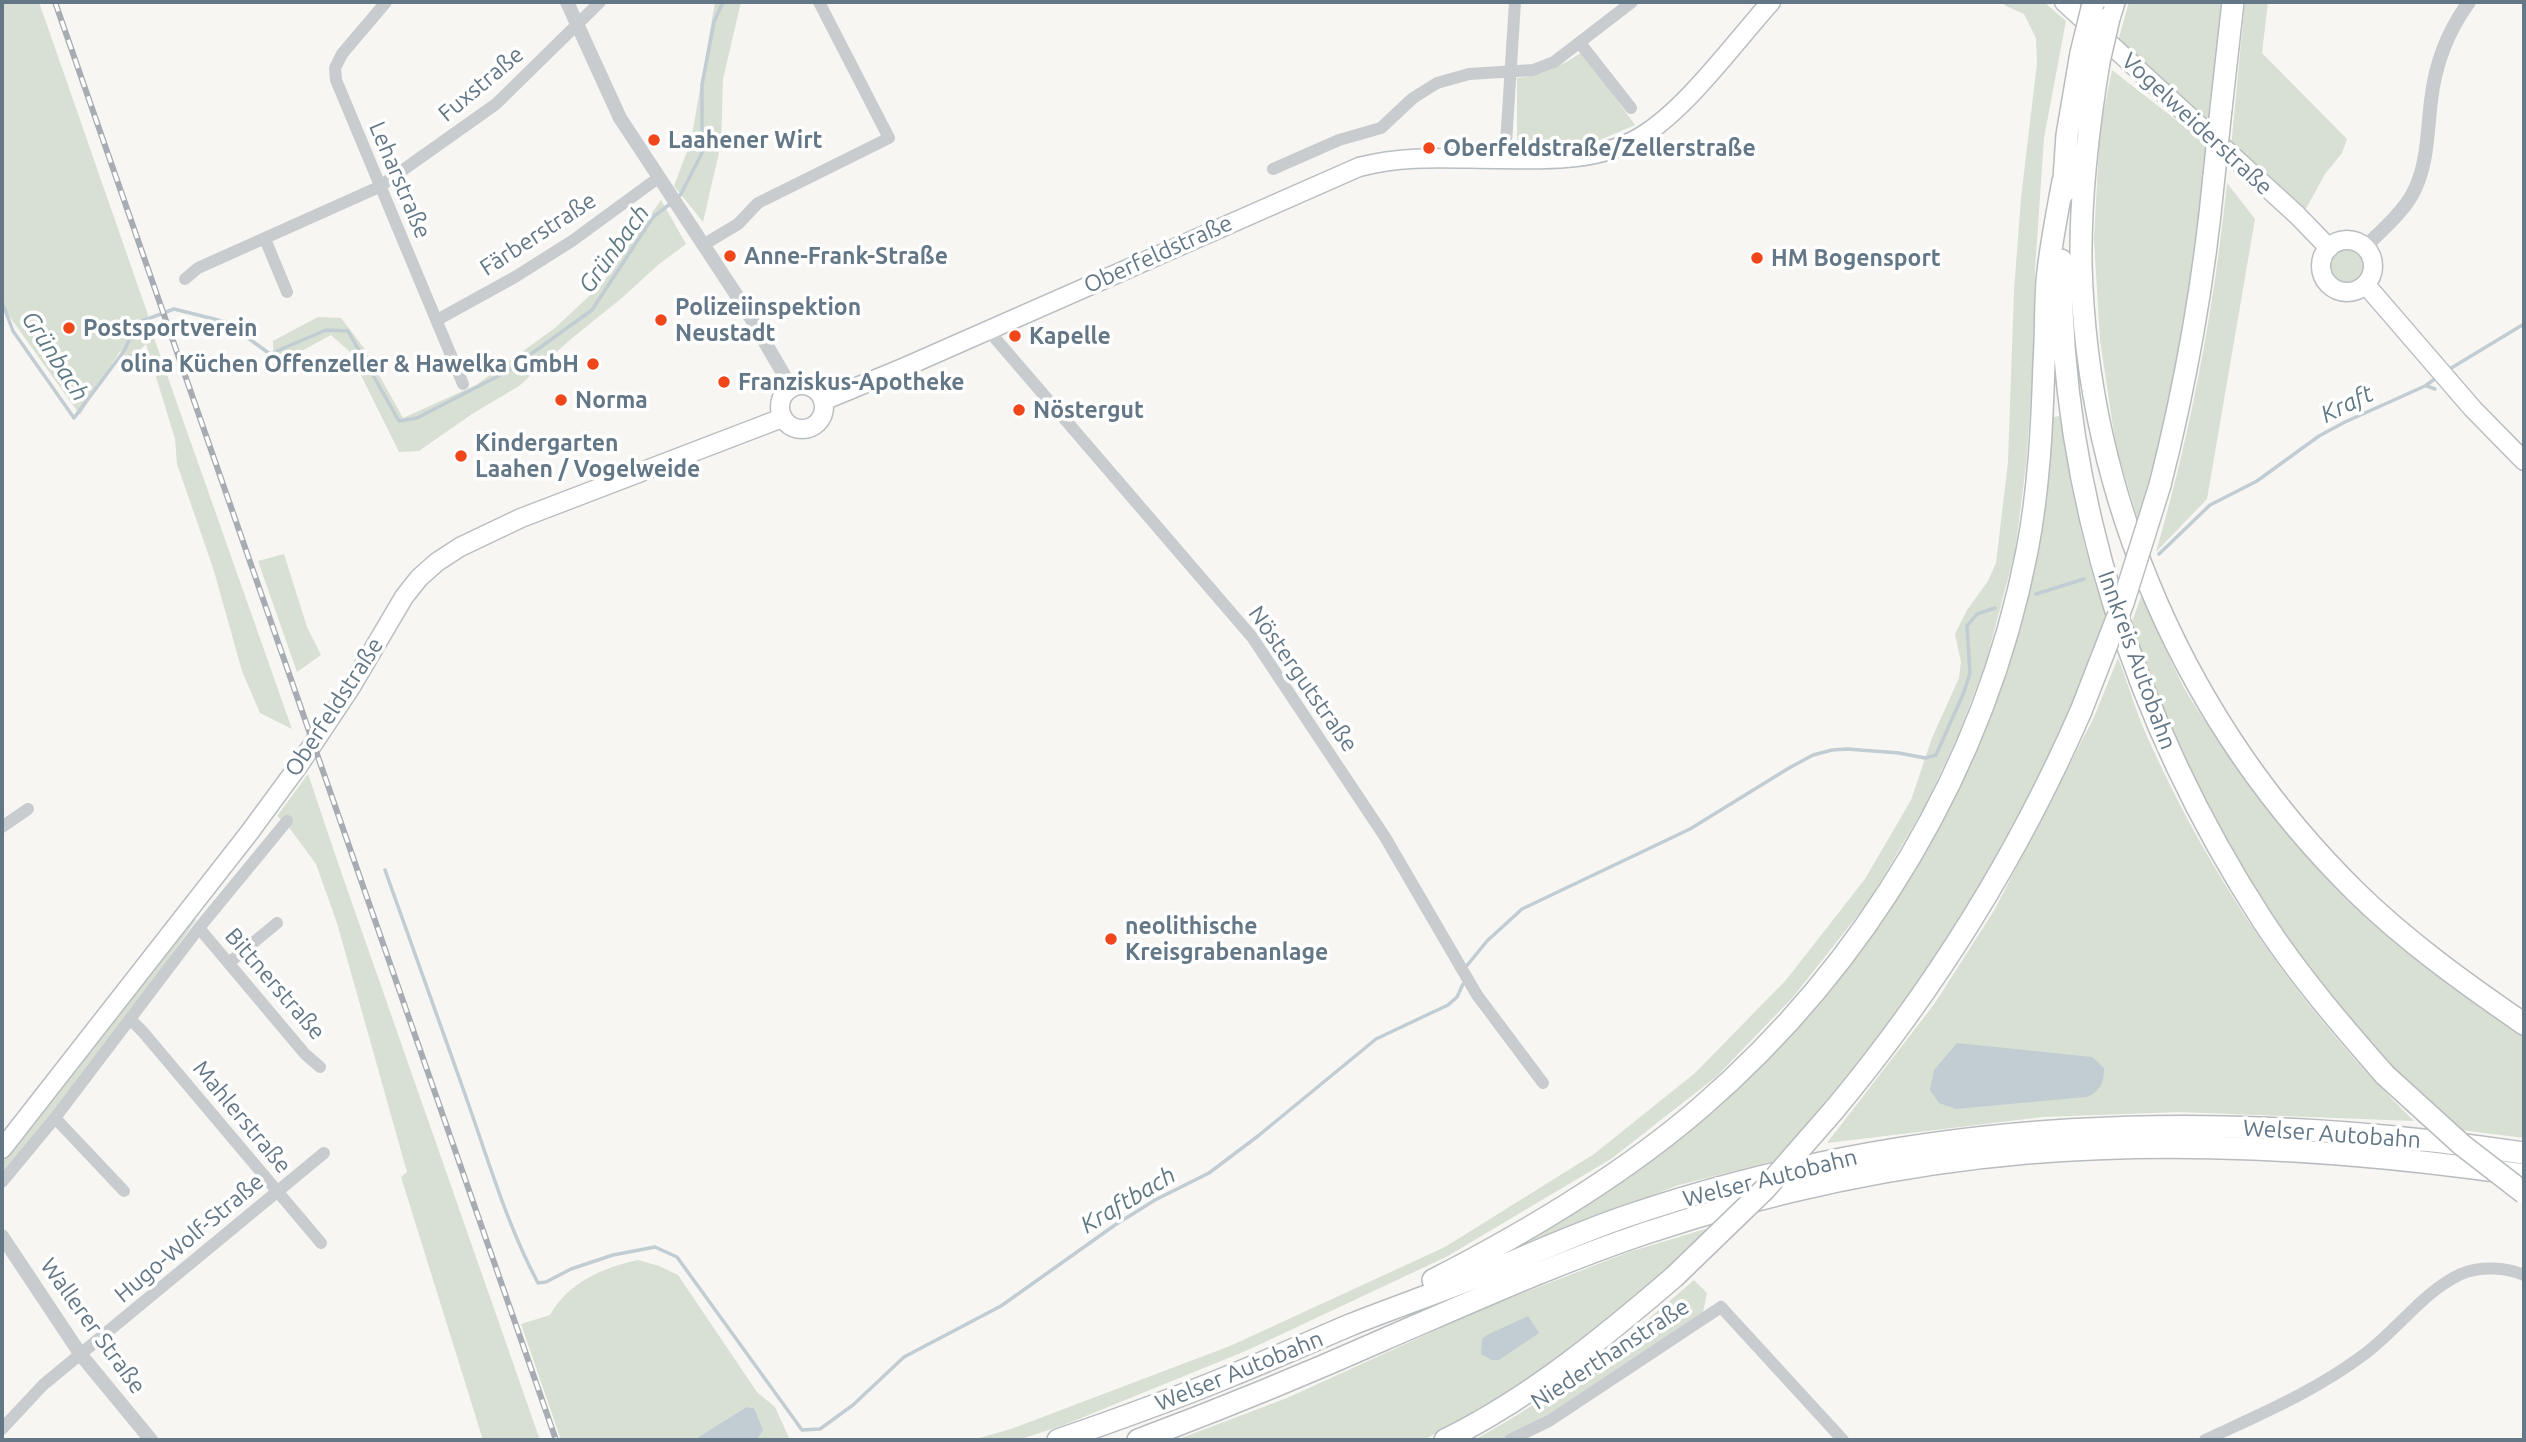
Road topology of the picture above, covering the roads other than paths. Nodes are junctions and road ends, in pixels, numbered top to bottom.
1 (386, 2) edge
2 (567, 2) edge
3 (600, 2) edge
4 (819, 2) edge
5 (1515, 2) edge
6 (1632, 2) edge
7 (1771, 2) edge
8 (2064, 2) edge
9 (2233, 2) edge
10 (2469, 2) edge
11 (2102, 6) edge
12 (578, 25) junction
13 (1580, 43) junction
14 (2090, 58) junction
15 (1511, 71) junction
16 (1630, 108) dead end
17 (1505, 159) junction
18 (1273, 169) dead end
19 (658, 178) junction
20 (2063, 181) junction
21 (379, 187) junction
22 (265, 239) junction
23 (703, 245) junction
24 (2329, 247) junction
25 (2365, 247) junction
26 (185, 279) dead end
27 (2366, 285) junction
28 (287, 292) dead end
29 (436, 320) junction
30 (988, 330) junction
31 (463, 384) dead end
32 (791, 387) junction
33 (823, 401) junction
34 (782, 418) junction
35 (2524, 461) edge
36 (28, 809) dead end
37 (286, 821) dead end
38 (2, 827) edge
39 (276, 923) dead end
40 (199, 928) junction
41 (230, 962) junction
42 (130, 1019) junction
43 (2524, 1024) edge
44 (320, 1067) dead end
45 (1543, 1083) dead end
46 (55, 1118) junction
47 (2, 1149) edge
48 (324, 1153) dead end
49 (2524, 1153) edge
50 (2524, 1175) edge
51 (2, 1182) edge
52 (124, 1191) dead end
53 (279, 1192) junction
54 (2524, 1193) edge
55 (2, 1236) edge
56 (321, 1243) dead end
57 (2524, 1275) edge
58 (1350, 1325) junction
59 (81, 1355) junction
60 (2, 1429) edge
61 (150, 1440) edge
62 (1059, 1440) edge
63 (1138, 1440) edge
64 (1445, 1440) edge
65 (1510, 1440) edge
66 (1843, 1440) edge
67 (2205, 1440) edge

1 - 21 street, Leharstraße
2 - 12 street
3 - 12 street, Fuxstraße
4 - 23 street
5 - 15 street
6 - 13 street
7 - 17 main road, Oberfeldstraße
8 - 24 main road, Vogelweiderstraße
9 - 64 highway, bridge
10 - 25 street
11 - 14 highway, Innkreis Autobahn, bridge
12 - 19 street
12 - 21 street, Fuxstraße
13 - 15 street
13 - 16 street
14 - 20 highway, Innkreis Autobahn
14 - 43 highway, Innkreis Autobahn
15 - 17 street
15 - 18 street
17 - 30 main road, Oberfeldstraße
19 - 23 street
19 - 29 street, Färberstraße
20 - 54 highway, Innkreis Autobahn, bridge
20 - 58 highway
21 - 22 street, Fuxstraße
21 - 29 street, Leharstraße
22 - 26 street, Fuxstraße
22 - 28 street
23 - 32 street
24 - 25 main road
24 - 27 main road
25 - 27 main road
27 - 35 main road
29 - 31 street, Leharstraße
30 - 33 main road, Oberfeldstraße
30 - 45 street, Nöstergutstraße
32 - 33 main road
32 - 34 main road
33 - 34 main road
34 - 47 main road, Oberfeldstraße
36 - 38 street
37 - 40 street
39 - 41 street
40 - 41 street, Bittnerstraße
40 - 42 street
41 - 44 street, Bittnerstraße
42 - 46 street
42 - 53 street, Mahlerstraße
46 - 51 street
46 - 52 street
48 - 53 street, Hugo-Wolf-Straße
49 - 58 highway, Welser Autobahn
50 - 63 highway, Welser Autobahn
53 - 56 street, Mahlerstraße
53 - 59 street, Hugo-Wolf-Straße
55 - 59 street, Wallerer Straße
57 - 67 street
58 - 62 highway, Welser Autobahn
59 - 60 street, Hugo-Wolf-Straße
59 - 61 street, Wallerer Straße
65 - 66 street, Niederthanstraße

